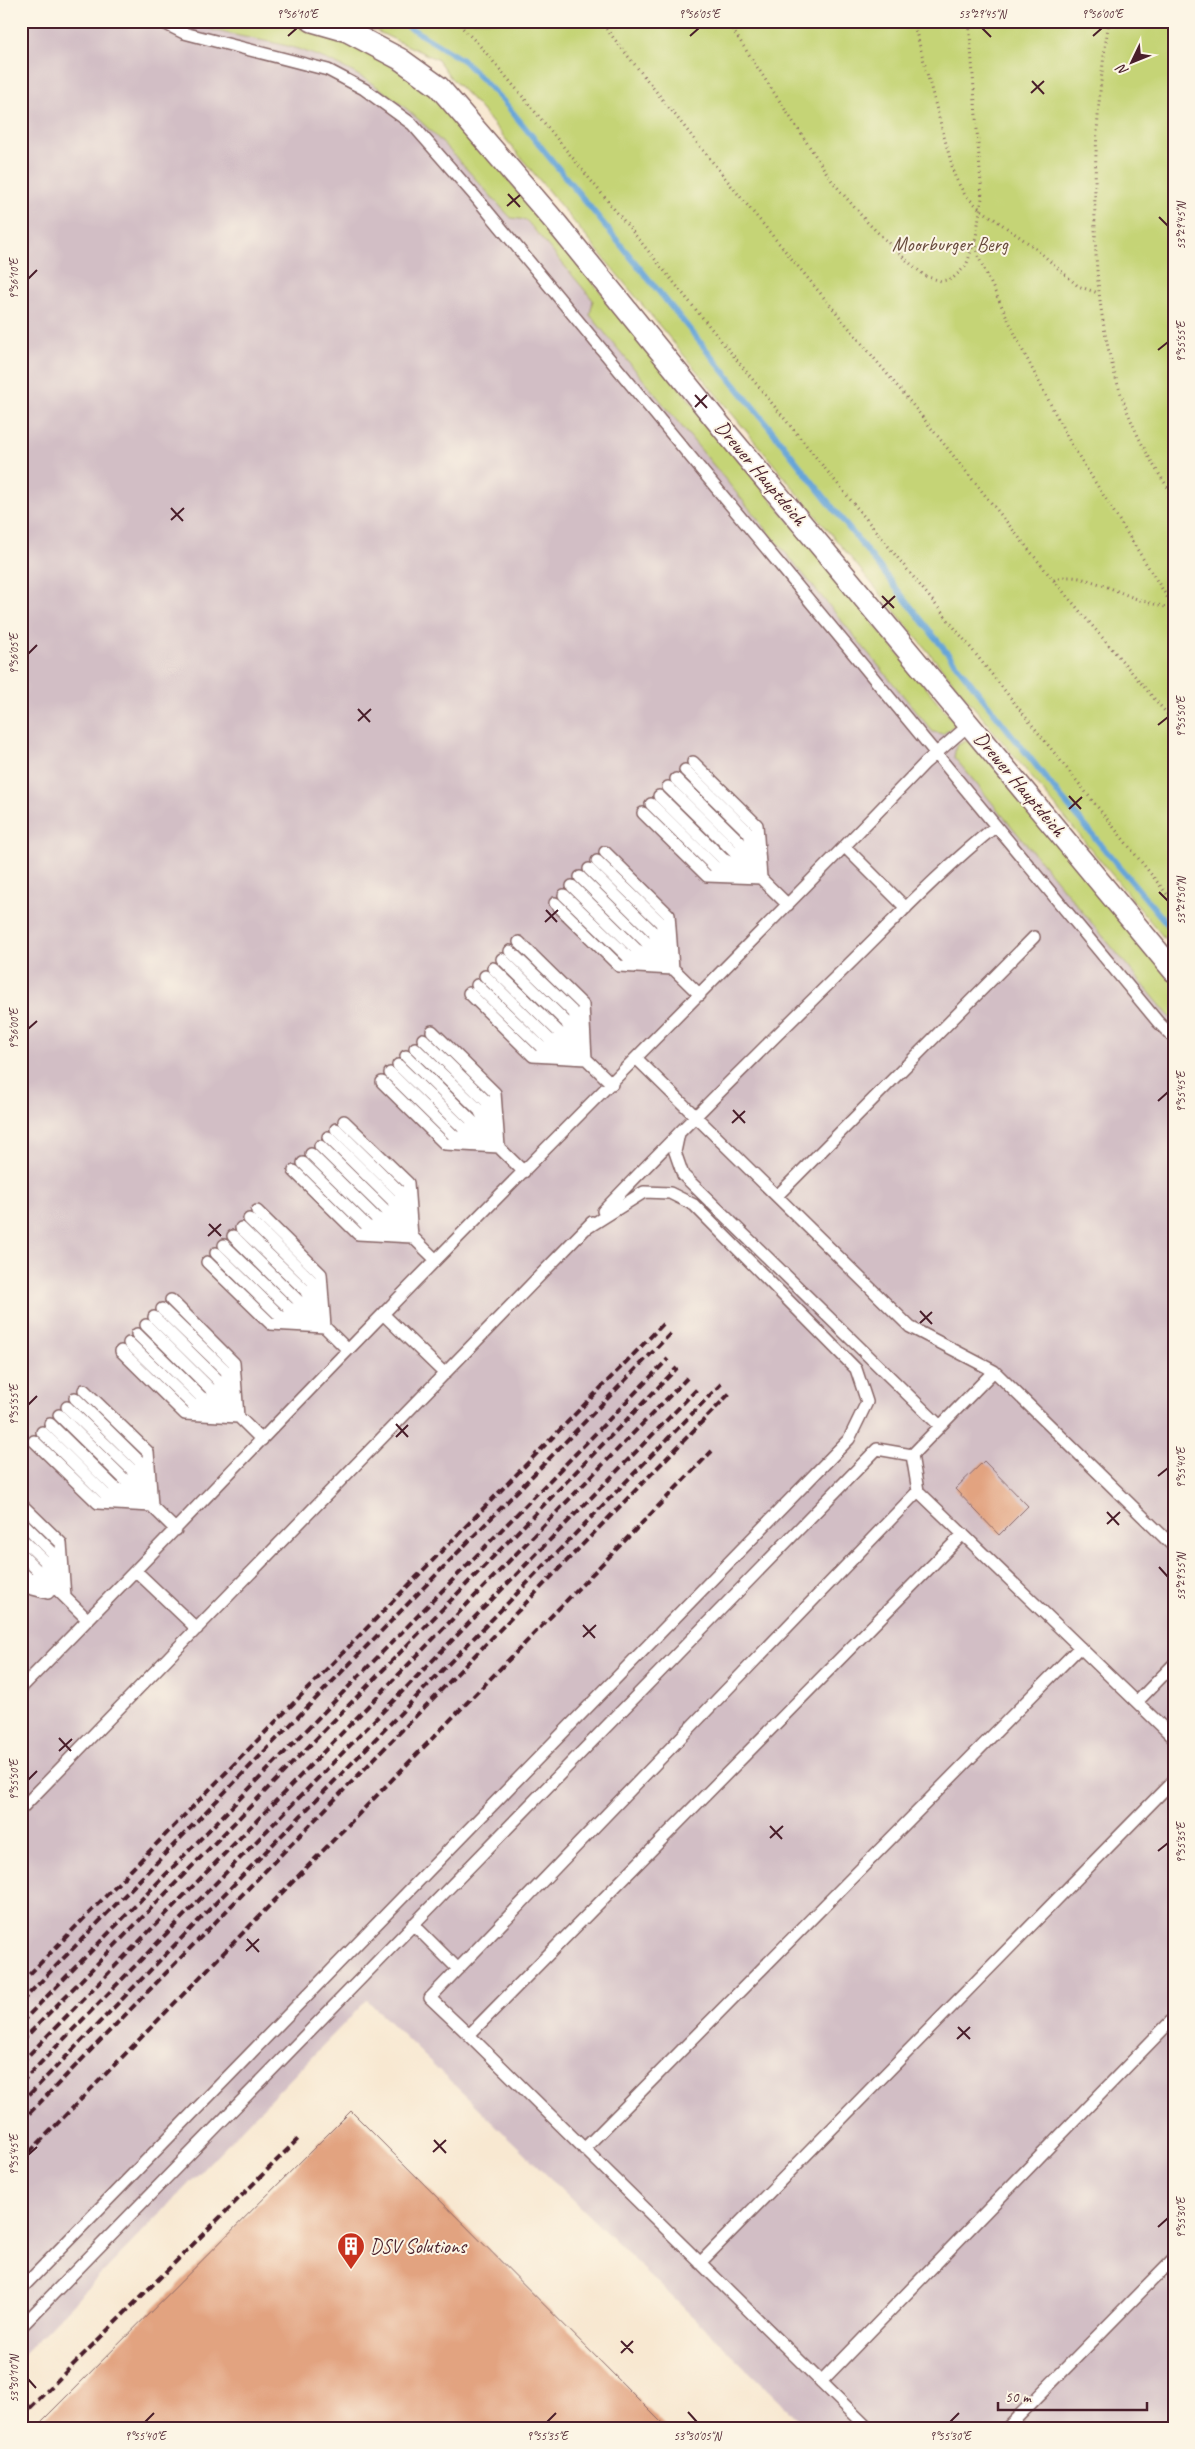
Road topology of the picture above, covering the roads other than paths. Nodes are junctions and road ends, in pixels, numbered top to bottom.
1 (160, 21) edge
2 (312, 21) edge
3 (970, 724) junction
4 (937, 753) junction
5 (689, 766) dead end
6 (659, 796) junction
7 (996, 826) junction
8 (845, 847) junction
9 (605, 852) dead end
10 (593, 865) dead end
11 (761, 878) junction
12 (788, 905) junction
13 (906, 908) junction
14 (1034, 936) dead end
15 (673, 969) junction
16 (1174, 971) edge
17 (489, 972) dead end
18 (473, 989) dead end
19 (700, 994) junction
20 (1174, 1038) edge
21 (411, 1052) junction
22 (586, 1059) junction
23 (637, 1059) junction
24 (382, 1082) dead end
25 (612, 1084) junction
26 (695, 1115) junction
27 (680, 1132) junction
28 (499, 1147) junction
29 (524, 1172) junction
30 (777, 1196) junction
31 (257, 1211) dead end
32 (587, 1228) junction
33 (412, 1237) junction
34 (220, 1249) dead end
35 (436, 1260) junction
36 (207, 1262) dead end
37 (383, 1314) junction
38 (150, 1321) junction
39 (325, 1327) junction
40 (348, 1350) junction
41 (120, 1351) dead end
42 (994, 1371) junction
43 (445, 1374) junction
44 (59, 1415) junction
45 (238, 1416) junction
46 (940, 1426) junction
47 (262, 1440) junction
48 (912, 1455) junction
49 (918, 1491) junction
50 (21, 1504) edge
51 (152, 1506) junction
52 (21, 1521) edge
53 (176, 1530) junction
54 (963, 1534) junction
55 (21, 1538) edge
56 (1174, 1547) edge
57 (21, 1554) edge
58 (21, 1571) edge
59 (136, 1571) junction
60 (21, 1586) edge
61 (21, 1594) edge
62 (65, 1597) junction
63 (88, 1620) junction
64 (197, 1629) junction
65 (1080, 1647) junction
66 (1174, 1664) edge
67 (21, 1688) edge
68 (1136, 1702) junction
69 (1174, 1738) edge
70 (1174, 1780) edge
71 (21, 1809) edge
72 (413, 1924) junction
73 (458, 1969) junction
74 (1174, 2018) edge
75 (469, 2035) junction
76 (584, 2149) junction
77 (1174, 2258) edge
78 (700, 2263) junction
79 (21, 2289) edge
80 (21, 2327) edge
81 (821, 2382) junction
82 (868, 2428) edge
83 (1007, 2428) edge

1 - 4 lane
2 - 3 street, Drewer Hauptdeich
3 - 4 lane
3 - 16 street, Drewer Hauptdeich
4 - 7 lane
4 - 8 lane
5 - 11 lane
6 - 11 lane
6 - 11 lane
6 - 11 lane
7 - 13 lane
7 - 20 lane
8 - 12 lane
8 - 13 lane
9 - 15 lane
10 - 15 lane
11 - 12 lane
12 - 19 lane
13 - 26 lane
14 - 30 lane
15 - 15 lane
15 - 19 lane
17 - 22 lane
18 - 22 lane
19 - 23 lane
21 - 28 lane
21 - 28 lane
21 - 28 lane
22 - 22 lane
22 - 25 lane
23 - 25 lane
23 - 26 lane
24 - 28 lane
25 - 29 lane
26 - 27 lane
26 - 30 lane
27 - 32 lane
27 - 46 lane
28 - 29 lane
29 - 35 lane
30 - 42 lane
31 - 39 lane
32 - 43 lane
32 - 79 lane
33 - 33 lane
33 - 33 lane
33 - 35 lane
34 - 39 lane
35 - 37 lane
36 - 39 lane
37 - 40 lane
37 - 43 lane
38 - 45 lane
38 - 45 lane
38 - 45 lane
39 - 39 lane
39 - 40 lane
40 - 47 lane
41 - 45 lane
42 - 46 lane
42 - 56 lane
43 - 64 lane
44 - 51 lane
44 - 51 lane
44 - 51 lane
44 - 51 lane
45 - 47 lane
46 - 48 lane
47 - 53 lane
48 - 49 lane
48 - 72 lane
49 - 54 lane
49 - 73 lane
50 - 62 lane
51 - 53 lane
52 - 62 lane
53 - 59 lane
54 - 65 lane
54 - 75 lane
55 - 62 lane
57 - 62 lane
58 - 62 lane
59 - 63 lane
59 - 64 lane
60 - 62 lane
61 - 62 lane
62 - 63 lane
63 - 67 lane
64 - 71 lane
65 - 68 lane
65 - 76 lane
66 - 68 lane
68 - 69 lane
70 - 78 lane
72 - 73 lane
72 - 80 lane
73 - 75 lane
74 - 81 lane
75 - 76 lane
76 - 78 lane
77 - 83 lane
78 - 81 lane
81 - 82 lane

